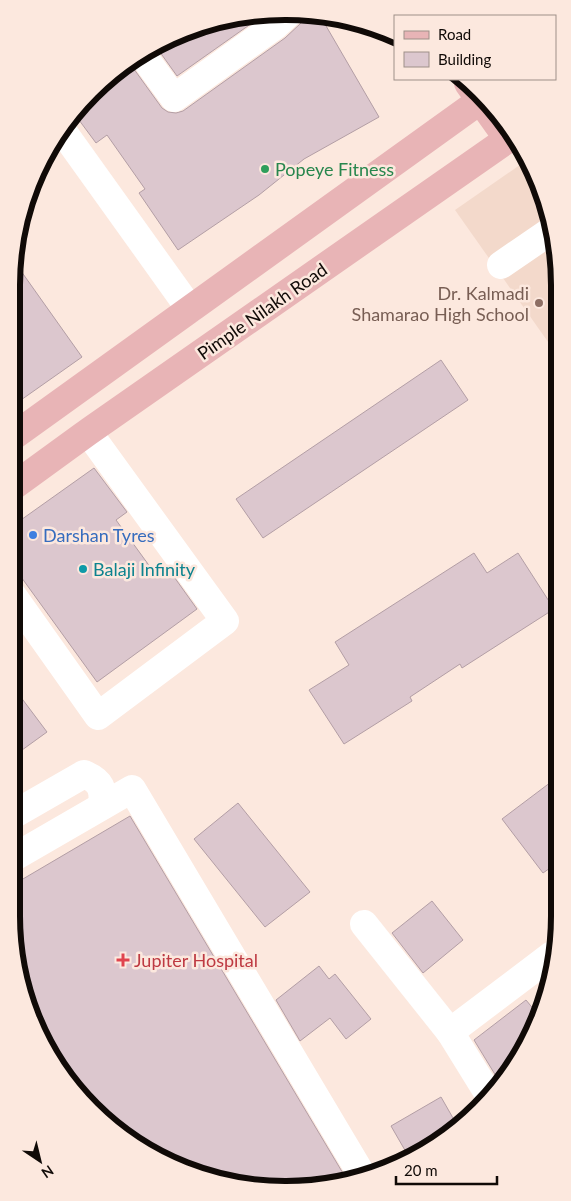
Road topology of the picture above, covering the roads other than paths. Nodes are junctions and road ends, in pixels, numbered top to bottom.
1 (281, 20) edge
2 (146, 60) edge
3 (473, 98) edge
4 (66, 136) edge
5 (506, 139) edge
6 (546, 234) edge
7 (501, 265) dead end
8 (190, 309) junction
9 (20, 432) edge
10 (88, 432) junction
11 (20, 481) edge
12 (20, 606) edge
13 (102, 806) junction
14 (20, 811) edge
15 (20, 854) edge
16 (364, 924) dead end
17 (548, 957) edge
18 (450, 1032) junction
19 (486, 1090) edge
20 (359, 1170) edge

1 - 2 street
3 - 8 main road
4 - 8 street
5 - 10 main road, Pimple Nilakh Road
6 - 7 street
8 - 9 main road
10 - 11 main road, Pimple Nilakh Road
10 - 12 street
13 - 14 street
13 - 15 street
13 - 20 street
16 - 18 street
17 - 18 street
18 - 19 street

